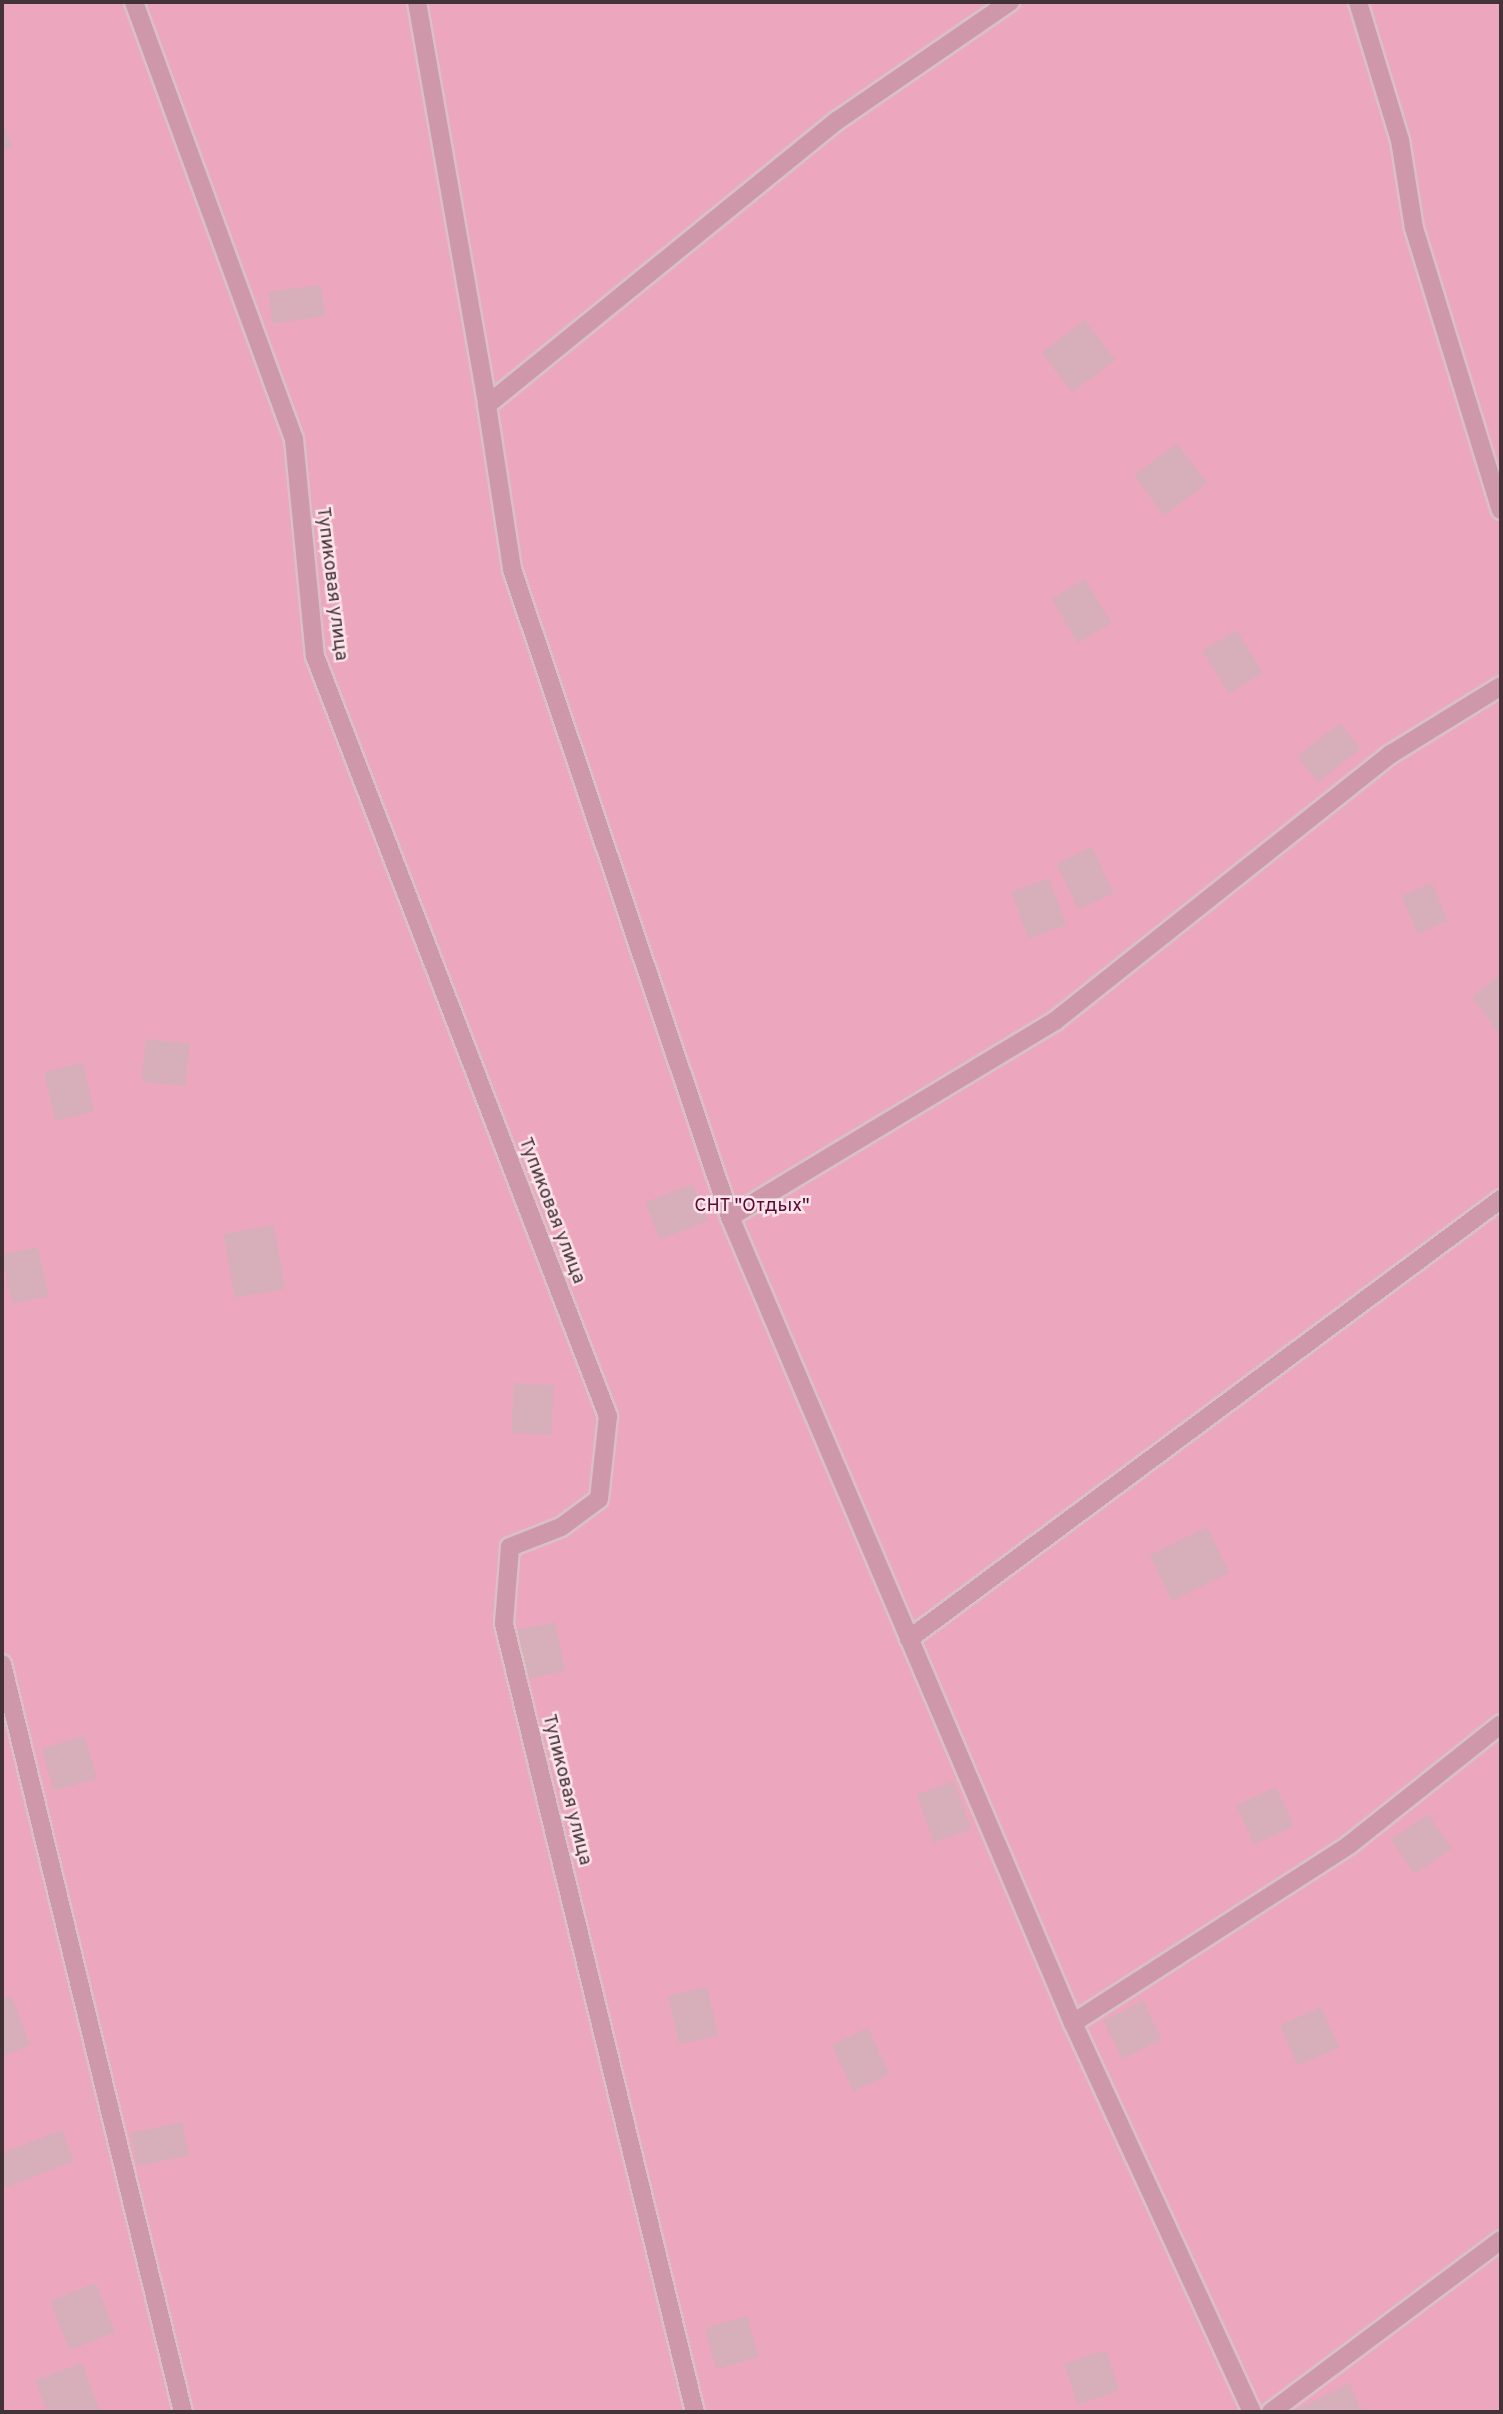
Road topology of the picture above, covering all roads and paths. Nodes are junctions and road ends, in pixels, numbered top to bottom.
1 (134, 2) edge
2 (417, 2) edge
3 (1010, 2) edge
4 (1359, 2) edge
5 (487, 405) junction
6 (1501, 510) edge
7 (1501, 686) edge
8 (1501, 1199) edge
9 (730, 1217) junction
10 (909, 1639) junction
11 (2, 1664) edge
12 (1501, 1724) edge
13 (1073, 2023) junction
14 (1501, 2240) edge
15 (183, 2412) edge
16 (695, 2412) edge
17 (1252, 2412) edge
18 (1271, 2412) edge

1 - 16 lane, Тупиковая улица
2 - 5 lane
3 - 5 lane
4 - 6 lane
5 - 9 lane
7 - 9 lane
8 - 10 lane
9 - 10 lane
10 - 13 lane
11 - 15 lane
12 - 13 lane
13 - 17 lane
14 - 18 lane

